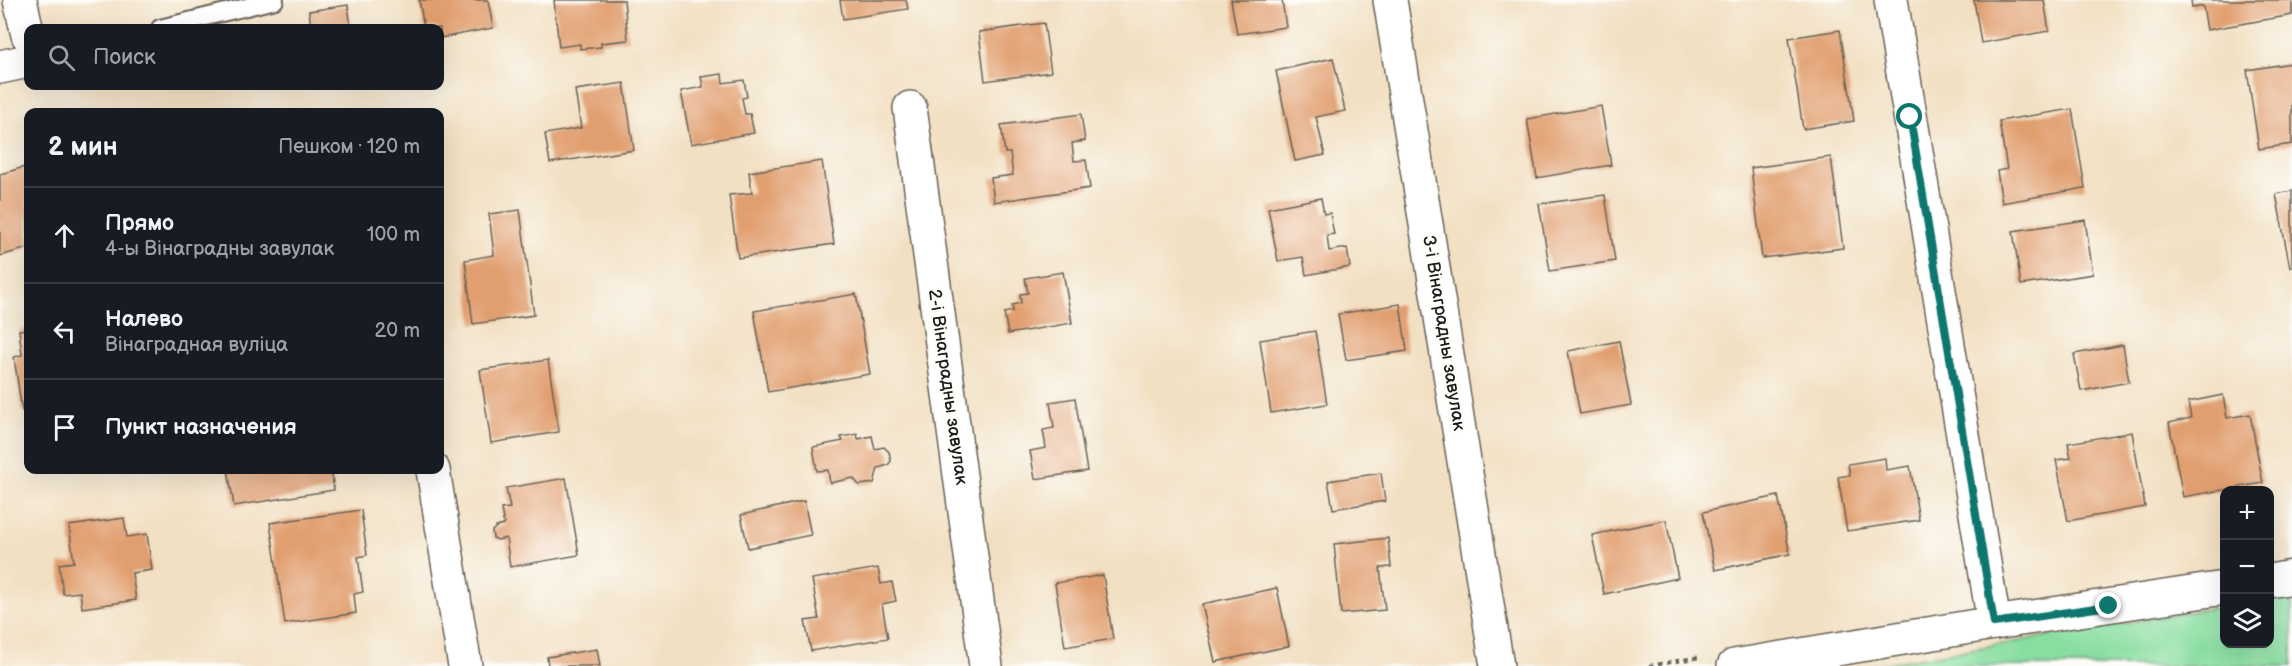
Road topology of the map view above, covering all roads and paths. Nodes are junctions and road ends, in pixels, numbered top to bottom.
1 (20, 0) edge
2 (275, 0) edge
3 (1390, 0) edge
4 (1891, 0) edge
5 (25, 24) edge
6 (176, 24) edge
7 (24, 62) edge
8 (0, 67) edge
9 (910, 108) dead end
10 (434, 474) edge
11 (2292, 577) edge
12 (2274, 580) edge
13 (2220, 589) edge
14 (1994, 623) junction
15 (465, 666) edge
16 (986, 666) edge
17 (1497, 666) edge
18 (1734, 666) edge

1 - 5 street
2 - 6 lane
3 - 17 street, 3-і Вінаградны завулак
4 - 14 street
7 - 8 street
9 - 16 street, 2-і Вінаградны завулак
10 - 15 street
11 - 12 street
13 - 14 street
14 - 18 street

